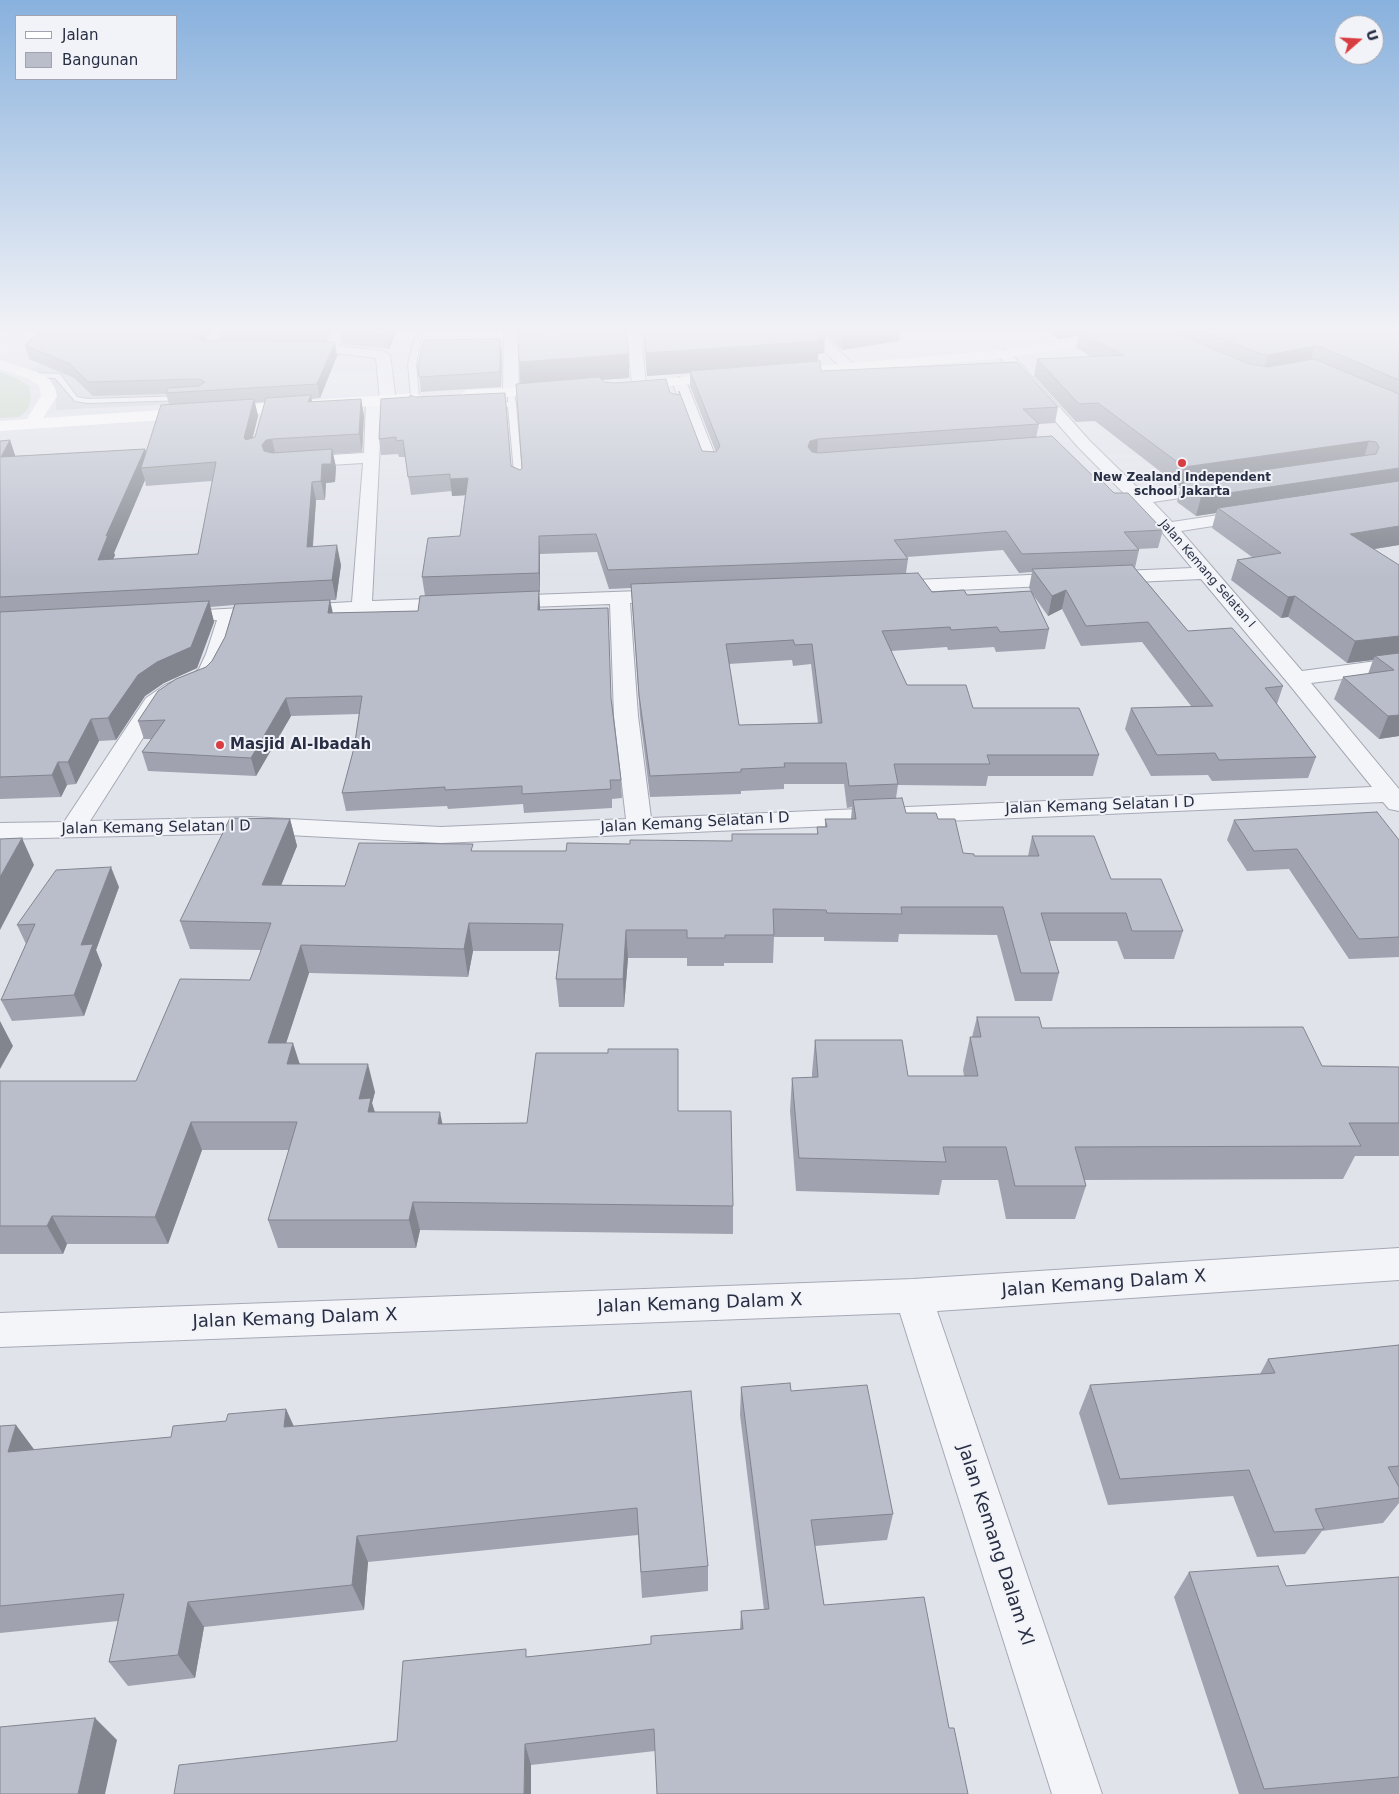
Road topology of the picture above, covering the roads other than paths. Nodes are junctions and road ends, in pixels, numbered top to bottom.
1 (39, 412) edge
2 (80, 412) edge
3 (100, 412) edge
4 (178, 412) edge
5 (277, 412) edge
6 (379, 412) edge
7 (512, 412) edge
8 (685, 412) edge
9 (1055, 412) edge
10 (176, 415) junction
11 (32, 423) junction
12 (0, 426) edge
13 (1084, 444) junction
14 (1064, 445) edge
15 (372, 458) junction
16 (285, 463) edge
17 (710, 463) edge
18 (519, 483) edge
19 (1228, 486) edge
20 (1140, 499) junction
21 (1272, 512) edge
22 (1168, 528) junction
23 (1206, 573) junction
24 (868, 588) edge
25 (690, 595) edge
26 (620, 598) junction
27 (362, 607) junction
28 (229, 614) junction
29 (159, 617) edge
30 (1399, 665) edge
31 (1296, 678) junction
32 (1395, 799) edge
33 (639, 825) junction
34 (72, 829) junction
35 (0, 831) edge
36 (1399, 1264) edge
37 (913, 1296) junction
38 (0, 1330) edge
39 (1077, 1794) edge

1 - 11 street
2 - 11 street
3 - 10 street
4 - 10 lane
5 - 10 street
6 - 15 street
7 - 18 lane
8 - 17 street
9 - 13 street, Jalan Kemang Selatan I
11 - 12 street
13 - 14 street
13 - 20 street, Jalan Kemang Selatan I
15 - 16 street
15 - 27 street
19 - 20 street
20 - 22 street, Jalan Kemang Selatan I
21 - 22 street
22 - 23 street, Jalan Kemang Selatan I
23 - 24 street
23 - 31 street, Jalan Kemang Selatan I
25 - 26 street
26 - 27 street
26 - 33 street
27 - 28 street
28 - 29 street
28 - 34 street
30 - 31 street
31 - 32 street, Jalan Kemang Selatan I
32 - 33 street, Jalan Kemang Selatan I D
33 - 34 street, Jalan Kemang Selatan I D
34 - 35 street, Jalan Kemang Selatan I D
36 - 37 street, Jalan Kemang Dalam X
37 - 38 street, Jalan Kemang Dalam X
37 - 39 street, Jalan Kemang Dalam XI

